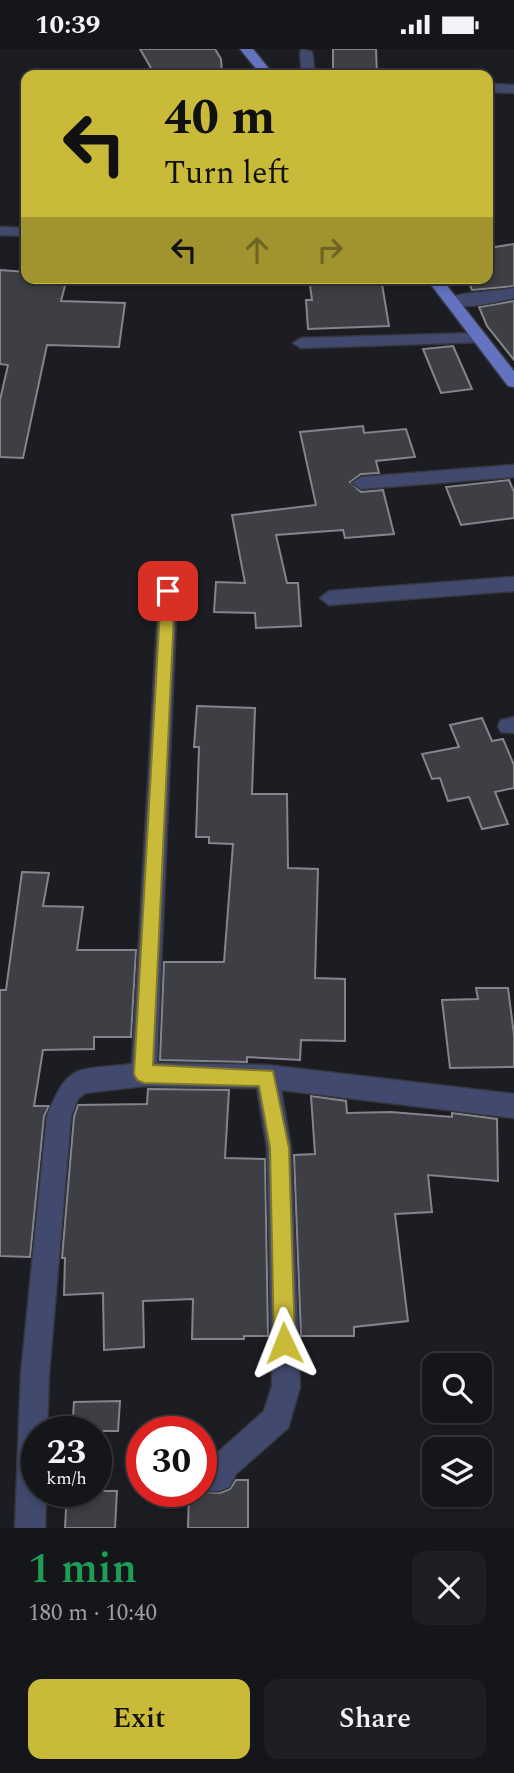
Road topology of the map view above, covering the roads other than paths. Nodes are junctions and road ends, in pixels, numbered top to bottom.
1 (246, 49) edge
2 (306, 52) dead end
3 (264, 70) edge
4 (308, 70) edge
5 (493, 88) edge
6 (514, 89) edge
7 (0, 231) edge
8 (21, 232) edge
9 (438, 284) edge
10 (514, 293) edge
11 (451, 301) junction
12 (478, 338) junction
13 (301, 343) dead end
14 (514, 382) edge
15 (514, 471) edge
16 (360, 482) dead end
17 (514, 584) edge
18 (168, 591) dead end
19 (329, 598) dead end
20 (144, 1074) junction
21 (267, 1077) junction
22 (514, 1106) edge
23 (217, 1477) edge
24 (30, 1528) edge

1 - 3 main road
2 - 4 street
5 - 6 street
7 - 8 street
9 - 11 main road
10 - 11 street
11 - 12 main road
12 - 13 street
12 - 14 main road
15 - 16 street
17 - 19 street
18 - 20 street
20 - 21 street
20 - 24 street
21 - 22 street
21 - 23 street

